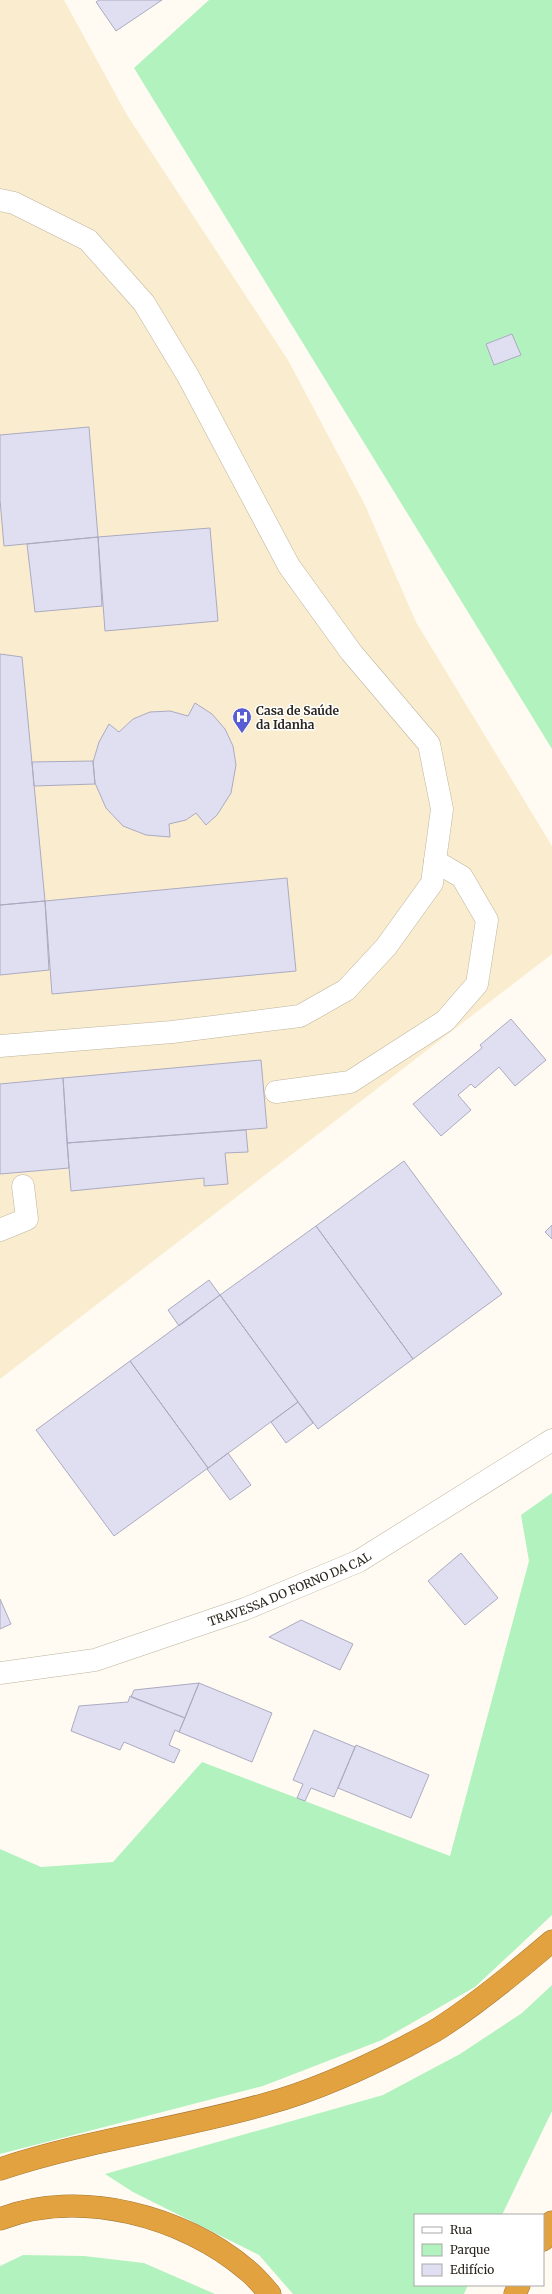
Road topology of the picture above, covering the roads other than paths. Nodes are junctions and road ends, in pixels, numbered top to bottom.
1 (0, 200) edge
2 (435, 861) junction
3 (0, 1046) edge
4 (276, 1092) dead end
5 (23, 1186) dead end
6 (0, 1230) edge
7 (552, 1440) edge
8 (0, 1673) edge
9 (552, 1941) edge
10 (0, 2169) edge
11 (0, 2219) edge
12 (552, 2222) edge
13 (544, 2238) edge
14 (270, 2294) edge

1 - 2 street
2 - 3 street
2 - 4 street
5 - 6 street
7 - 8 street, TRAVESSA DO FORNO DA CAL
9 - 10 highway
11 - 14 highway
12 - 13 highway

